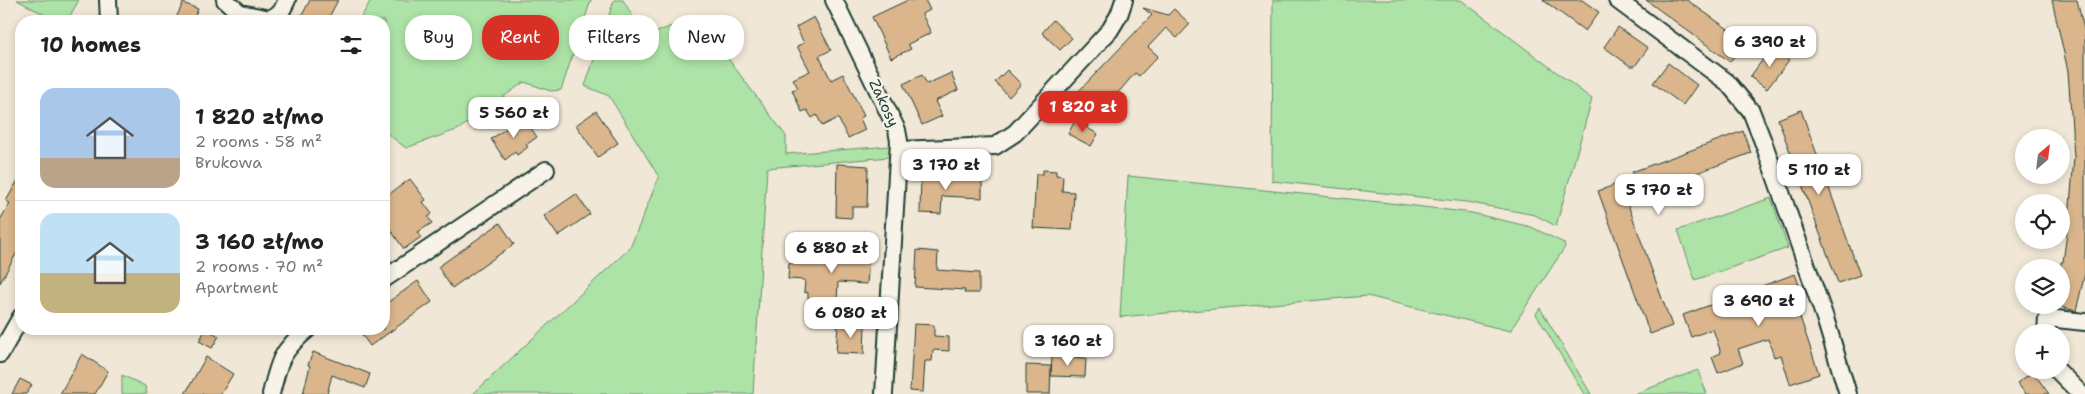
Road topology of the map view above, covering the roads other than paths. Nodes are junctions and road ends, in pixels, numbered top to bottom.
1 (108, 0) edge
2 (225, 0) edge
3 (287, 0) edge
4 (834, 0) edge
5 (1124, 0) edge
6 (1617, 0) edge
7 (109, 15) edge
8 (236, 15) edge
9 (276, 15) edge
10 (899, 150) junction
11 (546, 170) dead end
12 (390, 270) edge
13 (2085, 322) edge
14 (2047, 324) edge
15 (15, 328) edge
16 (300, 335) edge
17 (0, 354) edge
18 (2066, 379) edge
19 (271, 394) edge
20 (884, 394) edge
21 (1848, 394) edge
22 (2080, 394) edge

1 - 7 street
2 - 8 street
3 - 9 street
4 - 10 street, Zakosy
5 - 10 street
6 - 21 street
10 - 20 street, Zakosy
11 - 12 street
13 - 14 street
15 - 17 street
16 - 19 street
18 - 22 street

